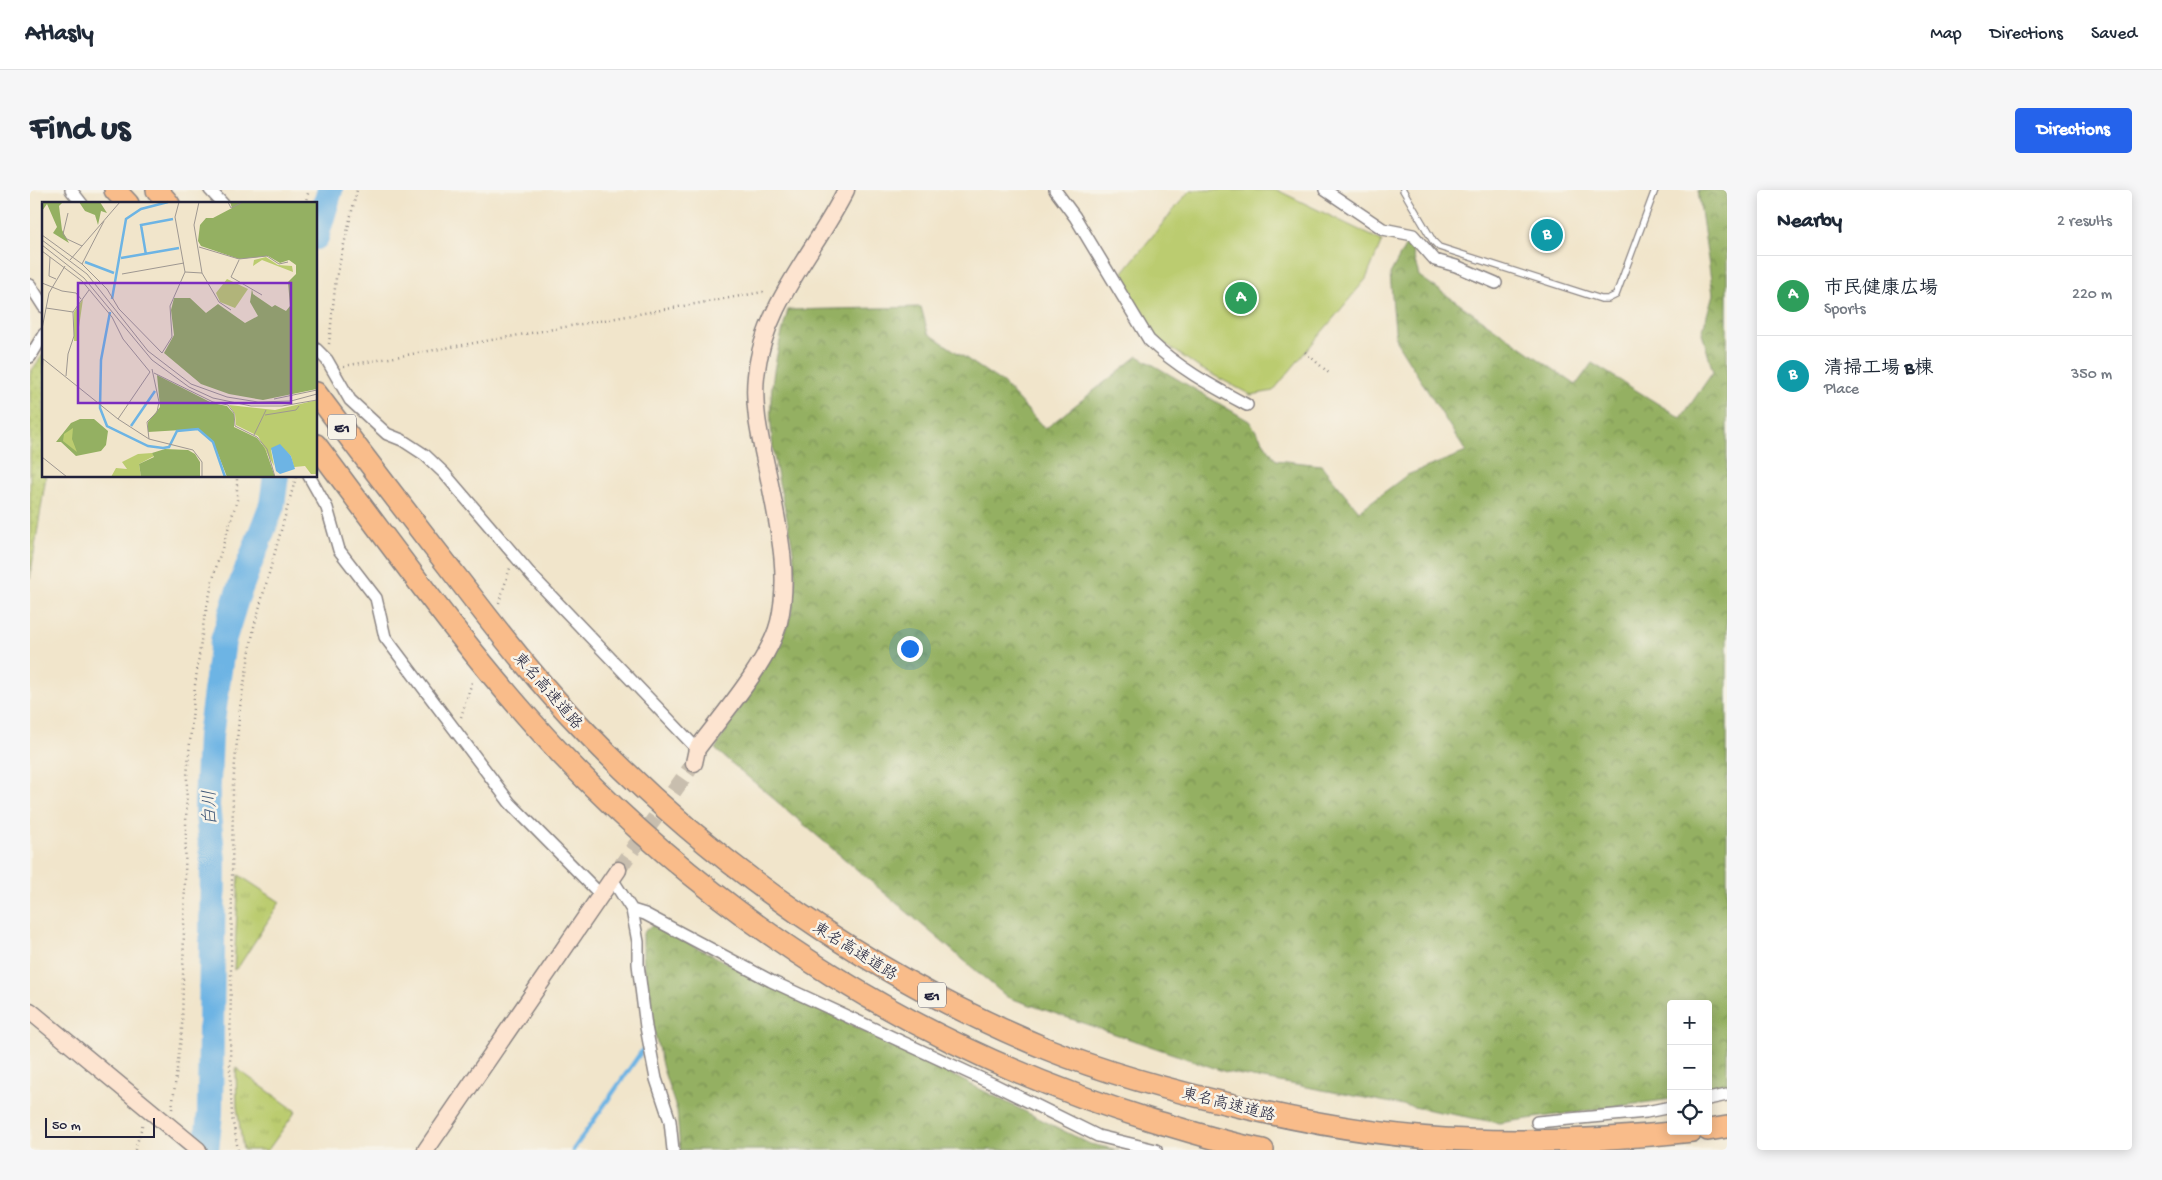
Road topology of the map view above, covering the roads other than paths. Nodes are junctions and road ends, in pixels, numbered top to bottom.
1 (71, 190) edge
2 (115, 190) edge
3 (157, 190) edge
4 (210, 190) edge
5 (846, 190) edge
6 (1055, 190) edge
7 (1325, 190) edge
8 (1403, 190) edge
9 (1656, 190) edge
10 (80, 202) edge
11 (126, 202) edge
12 (167, 202) edge
13 (221, 202) edge
14 (1496, 283) dead end
15 (30, 285) edge
16 (42, 304) edge
17 (42, 337) edge
18 (318, 351) edge
19 (30, 357) edge
20 (318, 395) edge
21 (1247, 406) dead end
22 (318, 448) edge
23 (309, 478) edge
24 (696, 756) joint
25 (615, 874) joint
26 (600, 895) junction
27 (632, 910) junction
28 (30, 1011) edge
29 (1727, 1095) edge
30 (1712, 1098) edge
31 (1667, 1108) edge
32 (1537, 1122) dead end
33 (1727, 1127) edge
34 (1712, 1129) edge
35 (1667, 1133) edge
36 (195, 1148) edge
37 (426, 1150) edge
38 (672, 1150) edge
39 (1156, 1150) edge
40 (1262, 1150) edge

1 - 10 street
2 - 11 highway
3 - 12 highway
4 - 13 street
5 - 24 street
6 - 21 street
7 - 14 street
8 - 9 lane
15 - 16 street
17 - 19 street
18 - 24 street
20 - 35 highway, 東名高速道路 / E1
22 - 40 highway, 東名高速道路 / E1
23 - 26 street
25 - 26 street
25 - 27 street
26 - 37 street
27 - 38 street
27 - 39 street
28 - 36 street
29 - 30 street
31 - 32 street
33 - 34 highway

